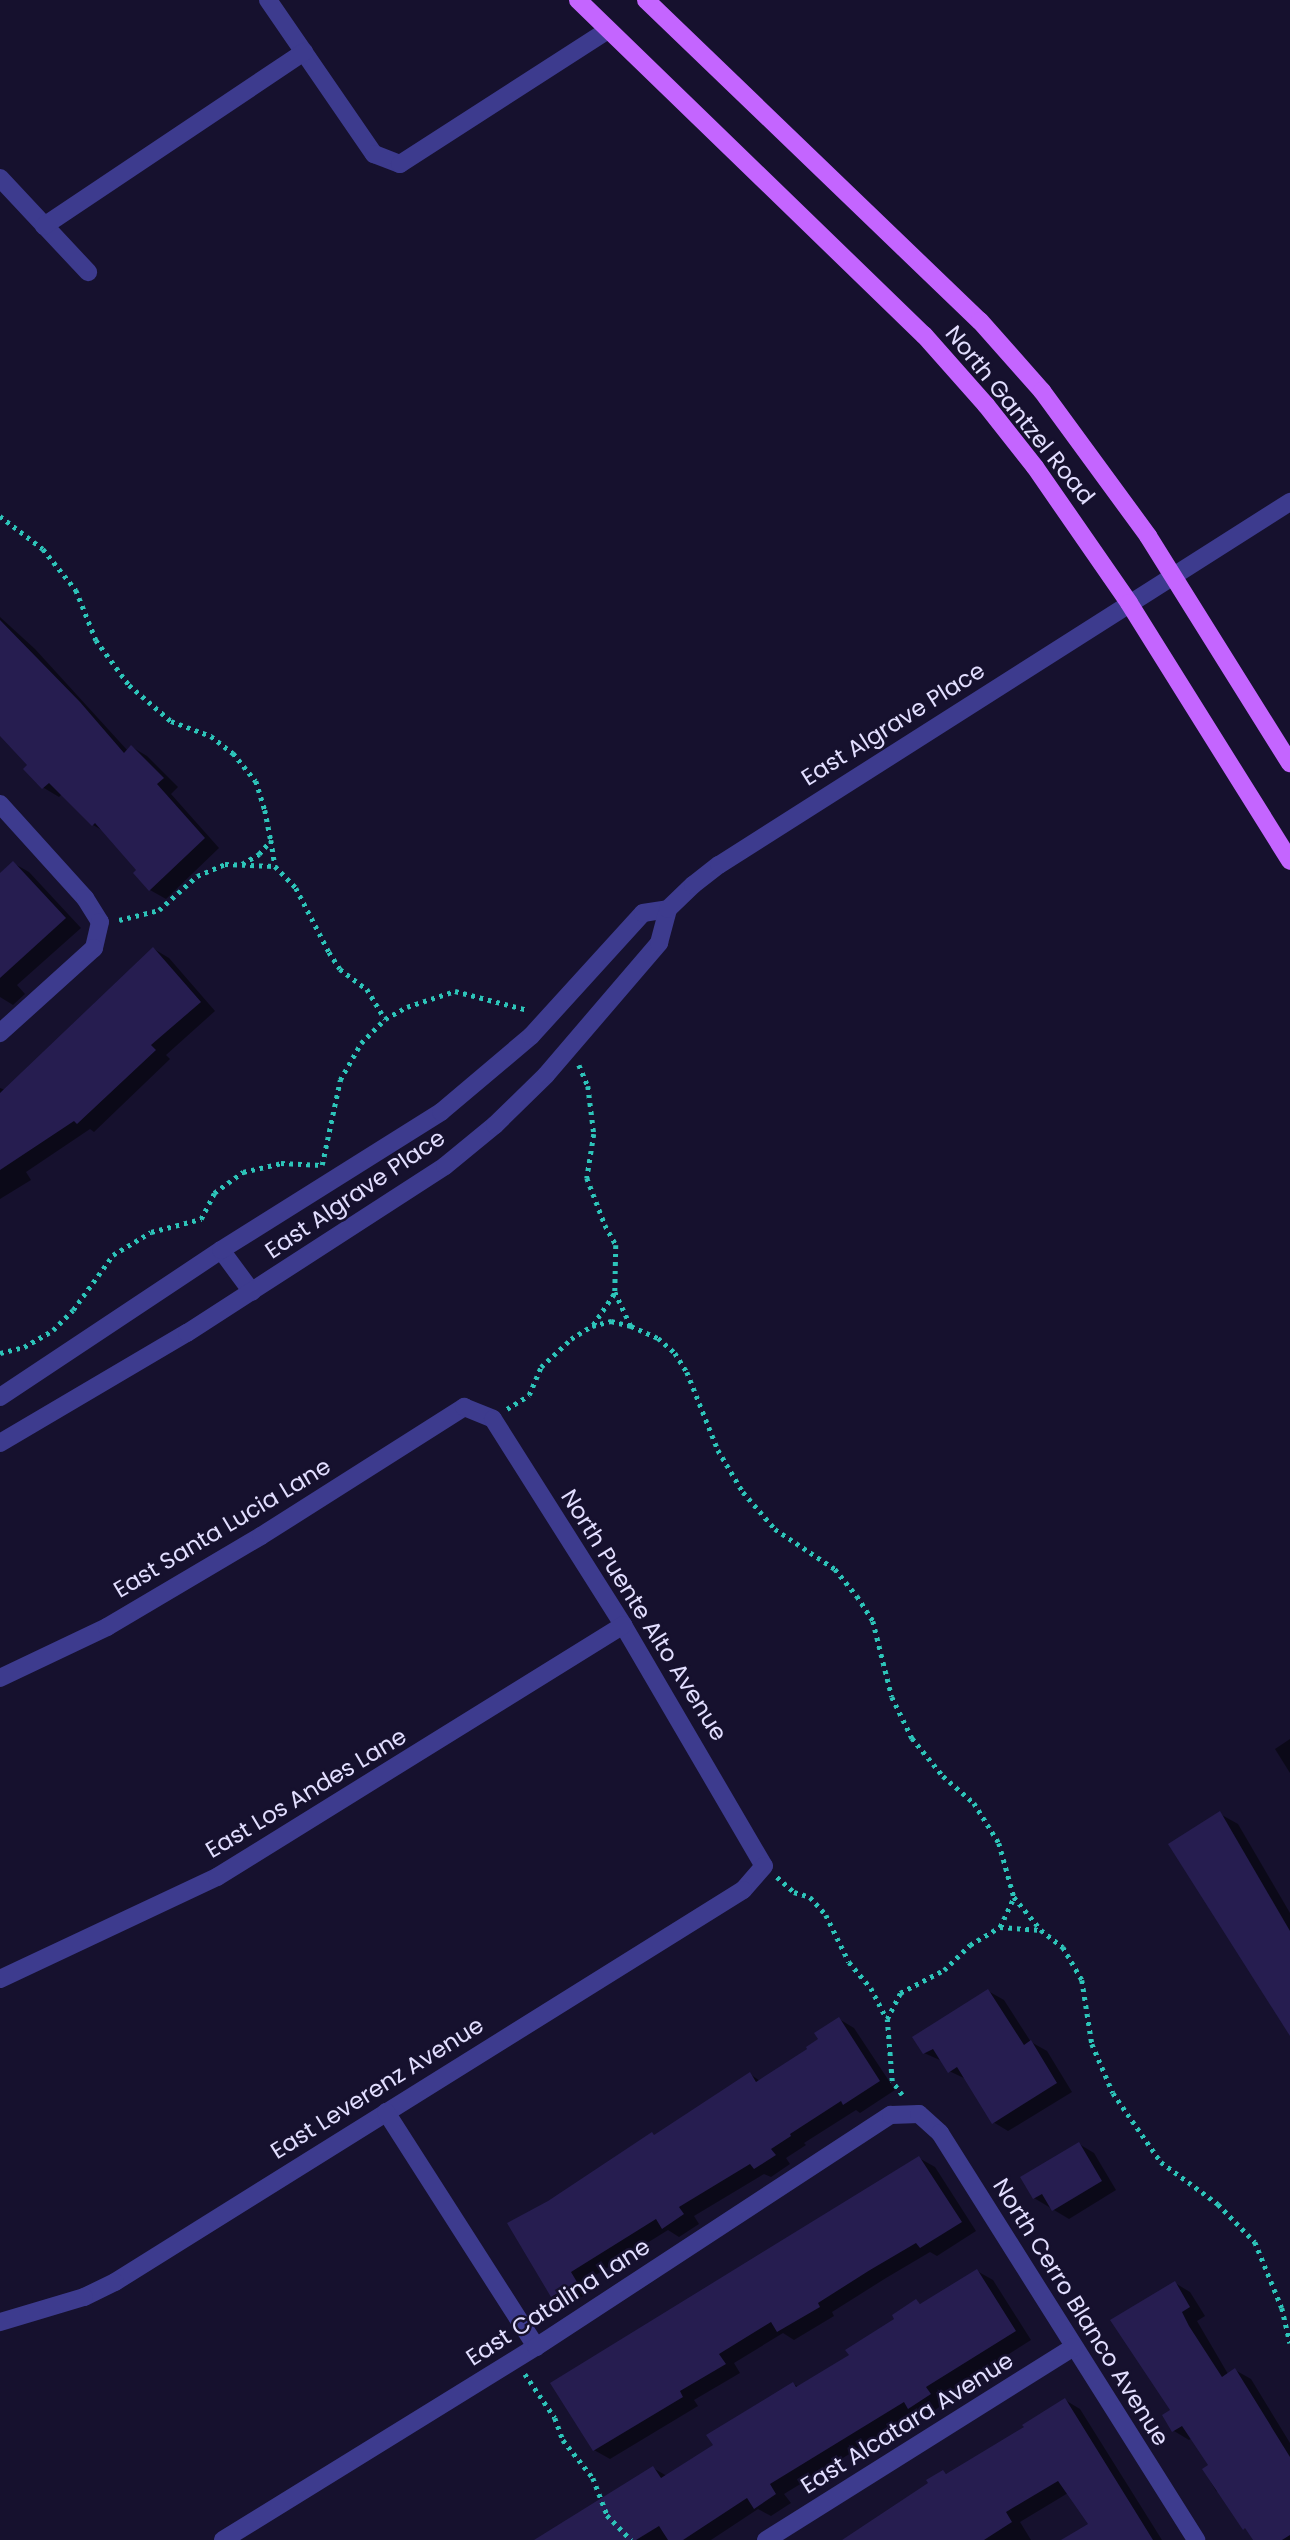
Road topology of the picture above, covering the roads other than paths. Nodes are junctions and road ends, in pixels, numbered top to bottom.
1 (268, 0) edge
2 (578, 0) edge
3 (646, 0) edge
4 (608, 30) junction
5 (304, 52) junction
6 (0, 178) edge
7 (44, 226) junction
8 (89, 272) dead end
9 (1290, 502) edge
10 (1172, 575) junction
11 (1129, 603) junction
12 (1290, 763) edge
13 (0, 804) edge
14 (1290, 862) edge
15 (668, 909) junction
16 (0, 1033) edge
17 (221, 1250) junction
18 (252, 1292) junction
19 (0, 1397) edge
20 (493, 1419) joint
21 (0, 1443) edge
22 (623, 1625) junction
23 (0, 1678) edge
24 (764, 1866) joint
25 (0, 1979) edge
26 (386, 2112) junction
27 (919, 2114) joint
28 (0, 2322) edge
29 (536, 2347) junction
30 (1074, 2347) junction
31 (223, 2540) edge
32 (766, 2540) edge
33 (1196, 2540) edge

1 - 5 street
2 - 4 main road, North Gantzel Road
3 - 10 main road, North Gantzel Road
4 - 5 street
4 - 11 main road, North Gantzel Road
5 - 7 street
6 - 7 street
7 - 8 street
9 - 10 street, East Algrave Place
10 - 11 street, East Algrave Place
10 - 12 main road, North Gantzel Road
11 - 14 main road, North Gantzel Road
11 - 15 street, East Algrave Place
13 - 16 street
15 - 17 street, East Algrave Place
15 - 18 street, East Algrave Place
17 - 18 street
17 - 19 street, East Algrave Place
18 - 21 street, East Algrave Place
20 - 22 street, North Puente Alto Avenue
20 - 23 street, East Santa Lucia Lane
22 - 24 street, North Puente Alto Avenue
22 - 25 street, East Los Andes Lane
24 - 26 street, East Leverenz Avenue
26 - 28 street, East Leverenz Avenue
26 - 29 street
27 - 29 street, East Catalina Lane
27 - 30 street, North Cerro Blanco Avenue
29 - 31 street, East Catalina Lane
30 - 32 street, East Alcatara Avenue
30 - 33 street, North Cerro Blanco Avenue

